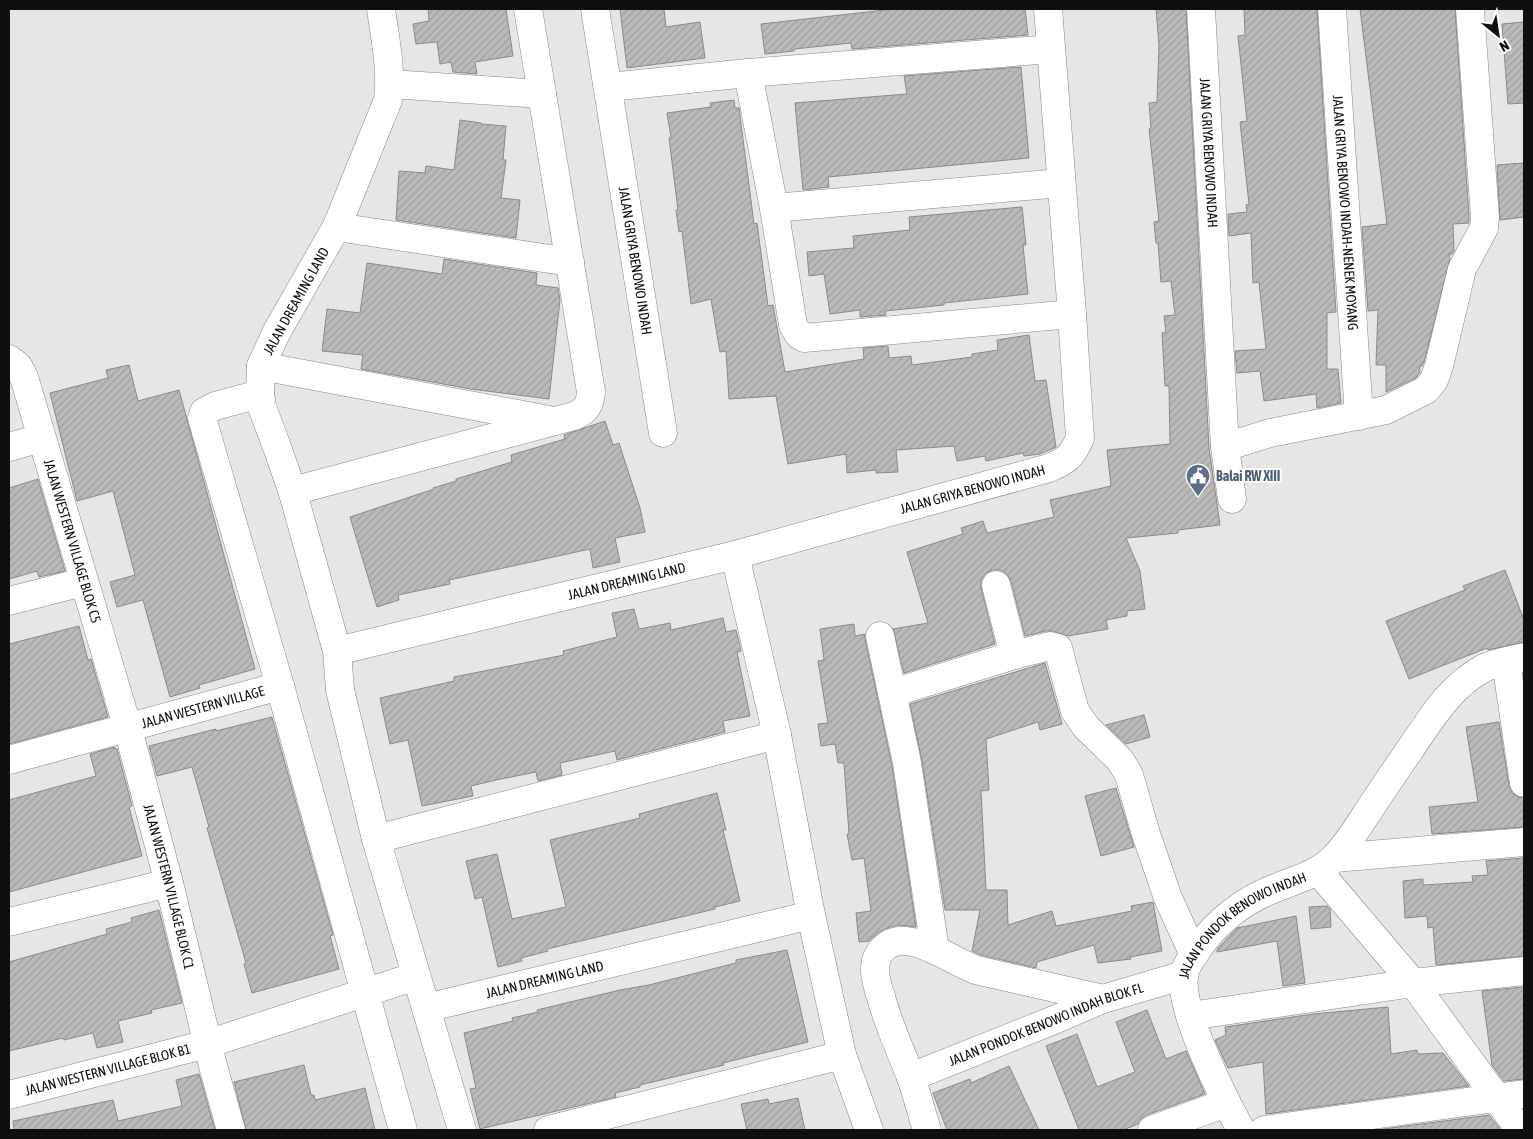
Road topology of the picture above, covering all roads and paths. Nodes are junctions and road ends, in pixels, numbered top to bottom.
1 (380, 9) edge
2 (528, 9) edge
3 (595, 9) edge
4 (1048, 9) edge
5 (1201, 9) edge
6 (1332, 9) edge
7 (1470, 9) edge
8 (1051, 49) junction
9 (748, 73) junction
10 (390, 84) junction
11 (609, 87) junction
12 (542, 94) junction
13 (1061, 183) junction
14 (774, 208) junction
15 (337, 226) junction
16 (570, 262) junction
17 (1072, 314) junction
18 (9, 359) edge
19 (261, 366) junction
20 (238, 400) junction
21 (1359, 416) junction
22 (555, 421) junction
23 (663, 434) dead end
24 (41, 438) junction
25 (9, 446) edge
26 (1225, 447) junction
27 (293, 493) junction
28 (1232, 499) dead end
29 (735, 555) junction
30 (83, 582) junction
31 (996, 585) dead end
32 (9, 601) edge
33 (880, 636) dead end
34 (337, 651) junction
35 (1014, 655) junction
36 (1515, 659) edge
37 (280, 686) junction
38 (892, 693) junction
39 (128, 729) junction
40 (777, 735) junction
41 (9, 760) edge
42 (1524, 783) edge
43 (376, 839) junction
44 (1524, 842) edge
45 (1326, 865) junction
46 (169, 883) junction
47 (811, 915) junction
48 (9, 922) edge
49 (935, 950) junction
50 (1189, 965) junction
51 (1524, 971) edge
52 (412, 977) junction
53 (1413, 983) junction
54 (368, 991) junction
55 (1102, 999) junction
56 (426, 1008) junction
57 (1190, 1016) junction
58 (207, 1044) junction
59 (842, 1055) junction
60 (911, 1077) junction
61 (1524, 1094) edge
62 (9, 1095) edge
63 (1495, 1098) junction
64 (1226, 1103) junction
65 (231, 1130) edge
66 (403, 1130) edge
67 (462, 1130) edge
68 (548, 1130) edge
69 (869, 1130) edge
70 (927, 1130) edge
71 (1152, 1130) edge
72 (1241, 1130) edge
73 (1264, 1130) edge
74 (1520, 1130) edge

1 - 10 street, JALAN DREAMING LAND
2 - 12 street, JALAN DREAMING LAND
3 - 11 street, JALAN GRIYA BENOWO INDAH
4 - 8 street, JALAN GRIYA BENOWO INDAH
5 - 26 street, JALAN GRIYA BENOWO INDAH
6 - 21 street, JALAN GRIYA BENOWO INDAH-NENEK MOYANG
7 - 21 street
8 - 9 street
8 - 13 street, JALAN GRIYA BENOWO INDAH
9 - 11 street
9 - 14 street
10 - 12 street
10 - 15 street, JALAN DREAMING LAND
11 - 23 street, JALAN GRIYA BENOWO INDAH
12 - 16 street, JALAN DREAMING LAND
13 - 14 street
13 - 17 street, JALAN GRIYA BENOWO INDAH
14 - 17 street
15 - 16 street
15 - 19 street, JALAN DREAMING LAND
16 - 22 street, JALAN DREAMING LAND
17 - 29 street, JALAN GRIYA BENOWO INDAH
18 - 24 street, JALAN WESTERN VILLAGE BLOK C5
19 - 20 street
19 - 22 street, JALAN DREAMING LAND
20 - 27 street
20 - 37 street
21 - 26 street
22 - 27 street, JALAN DREAMING LAND
24 - 25 street
24 - 30 street, JALAN WESTERN VILLAGE BLOK C5
26 - 28 street, JALAN GRIYA BENOWO INDAH
27 - 34 street
29 - 34 street, JALAN DREAMING LAND
29 - 40 street
30 - 32 street
30 - 39 street, JALAN WESTERN VILLAGE BLOK C5
31 - 35 street
33 - 38 street
34 - 43 street
35 - 38 street
35 - 50 street
36 - 42 street
36 - 45 street
37 - 39 street, JALAN WESTERN VILLAGE
37 - 54 street
38 - 49 street
39 - 41 street, JALAN WESTERN VILLAGE
39 - 46 street, JALAN WESTERN VILLAGE BLOK C1
40 - 43 street
40 - 47 street
43 - 52 street
44 - 45 street
45 - 50 street, JALAN PONDOK BENOWO INDAH
45 - 53 street, JALAN PONDOK BENOWO INDAH
46 - 48 street
46 - 58 street, JALAN WESTERN VILLAGE BLOK C1
47 - 56 street, JALAN DREAMING LAND
47 - 59 street
49 - 55 street
49 - 60 street
50 - 55 street, JALAN PONDOK BENOWO INDAH BLOK FL
50 - 57 street, JALAN PONDOK BENOWO INDAH
51 - 53 street
52 - 54 street, JALAN WESTERN VILLAGE BLOK B1
52 - 56 street
53 - 57 street
53 - 63 street, JALAN PONDOK BENOWO INDAH
54 - 58 street, JALAN WESTERN VILLAGE BLOK B1
54 - 66 street
55 - 60 street, JALAN PONDOK BENOWO INDAH BLOK FL
56 - 67 street
57 - 64 street, JALAN PONDOK BENOWO INDAH
58 - 62 street, JALAN WESTERN VILLAGE BLOK B1
58 - 65 street, JALAN WESTERN VILLAGE BLOK C1
59 - 68 street
59 - 69 street
60 - 70 street
61 - 63 street
63 - 73 street
63 - 74 street, JALAN PONDOK BENOWO INDAH
64 - 71 street
64 - 72 street, JALAN PONDOK BENOWO INDAH

